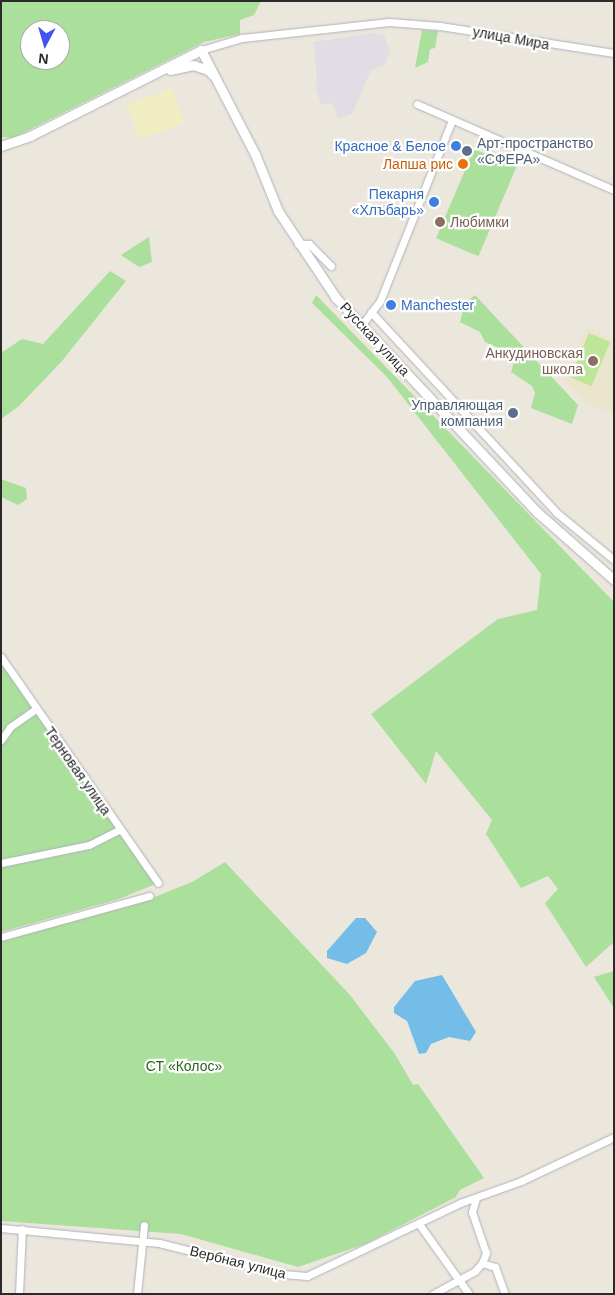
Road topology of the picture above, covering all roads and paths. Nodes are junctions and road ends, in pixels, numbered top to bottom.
1 (201, 50) junction
2 (614, 54) edge
3 (153, 74) junction
4 (220, 82) junction
5 (417, 104) dead end
6 (452, 120) junction
7 (1, 146) edge
8 (614, 190) edge
9 (298, 244) junction
10 (331, 266) dead end
11 (371, 312) junction
12 (361, 326) junction
13 (614, 560) edge
14 (614, 580) edge
15 (1, 657) edge
16 (36, 709) junction
17 (1, 740) edge
18 (119, 830) junction
19 (1, 863) edge
20 (158, 883) dead end
21 (149, 896) dead end
22 (1, 937) edge
23 (614, 1137) edge
24 (476, 1198) junction
25 (419, 1224) junction
26 (144, 1225) dead end
27 (1, 1228) edge
28 (22, 1229) junction
29 (144, 1243) junction
30 (482, 1263) junction
31 (459, 1280) junction
32 (19, 1294) edge
33 (137, 1294) edge
34 (433, 1294) edge
35 (470, 1294) edge
36 (505, 1294) edge

1 - 2 street, улица Мира
1 - 3 street
1 - 4 street, Русская улица
3 - 4 street
3 - 7 street
4 - 9 street, Русская улица
5 - 6 street
6 - 8 street
6 - 11 street
9 - 10 street
9 - 12 street, Русская улица
11 - 12 street
11 - 13 street
12 - 14 street, Русская улица
15 - 16 street, Терновая улица
16 - 17 street
16 - 18 street, Терновая улица
18 - 19 street
18 - 20 street, Терновая улица
21 - 22 street
23 - 24 street, Вербная улица
24 - 25 street, Вербная улица
24 - 30 street
25 - 29 street, Вербная улица
25 - 31 street
26 - 29 street
27 - 28 street, Вербная улица
28 - 29 street, Вербная улица
28 - 32 street
29 - 33 street
30 - 31 street
30 - 36 street
31 - 34 street
31 - 35 street

